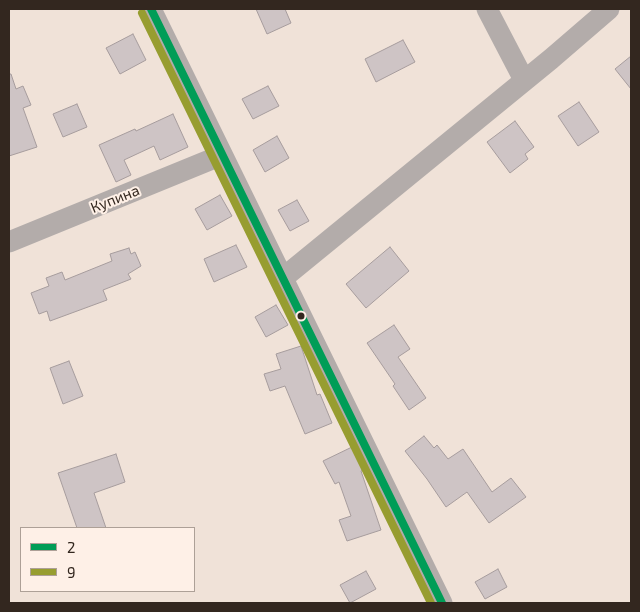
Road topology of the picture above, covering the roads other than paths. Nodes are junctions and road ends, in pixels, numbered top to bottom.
1 (150, 9) edge
2 (487, 9) edge
3 (609, 9) edge
4 (524, 80) junction
5 (222, 155) junction
6 (9, 242) edge
7 (283, 278) junction
8 (442, 603) edge

1 - 5 street
2 - 4 street
3 - 4 street
4 - 7 street
5 - 6 street, Купина
5 - 7 street
7 - 8 street

